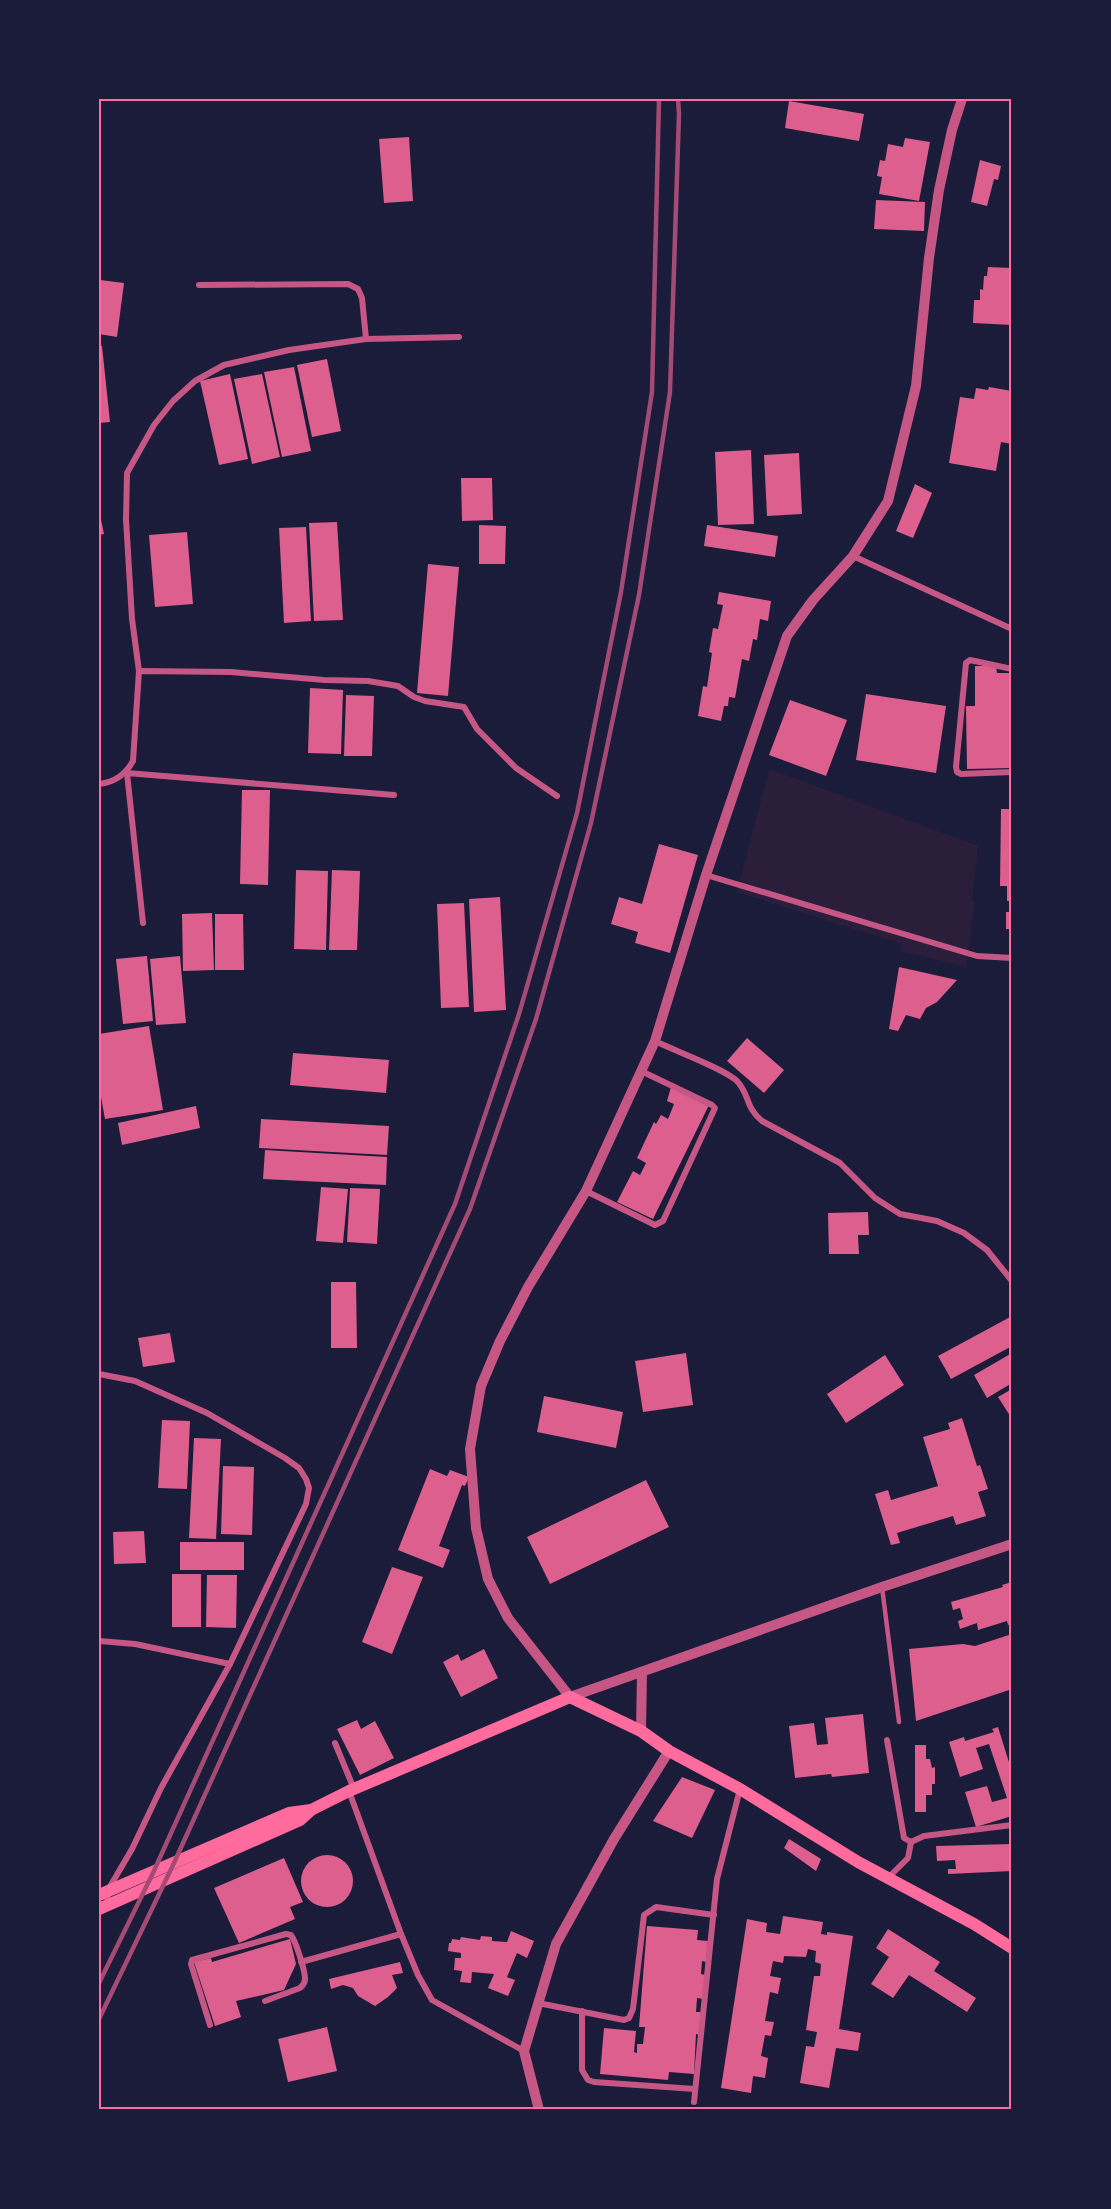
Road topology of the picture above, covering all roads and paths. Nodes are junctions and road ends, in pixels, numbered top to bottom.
1 (962, 99) edge
2 (199, 285) dead end
3 (459, 337) dead end
4 (366, 339) junction
5 (853, 555) junction
6 (1012, 629) edge
7 (1012, 669) edge
8 (139, 671) junction
9 (1012, 772) edge
10 (127, 773) junction
11 (99, 784) edge
12 (394, 795) dead end
13 (557, 796) dead end
14 (706, 875) junction
15 (143, 923) dead end
16 (1012, 958) edge
17 (655, 1041) junction
18 (641, 1071) junction
19 (586, 1191) junction
20 (1012, 1281) edge
21 (99, 1374) edge
22 (1012, 1544) edge
23 (882, 1587) junction
24 (99, 1641) edge
25 (230, 1664) junction
26 (642, 1672) junction
27 (570, 1697) junction
28 (899, 1722) dead end
29 (641, 1731) junction
30 (887, 1740) dead end
31 (335, 1743) dead end
32 (669, 1751) junction
33 (740, 1789) junction
34 (352, 1790) junction
35 (1012, 1825) edge
36 (911, 1842) junction
37 (888, 1878) junction
38 (103, 1900) edge
39 (714, 1915) junction
40 (401, 1934) junction
41 (1012, 1948) edge
42 (301, 1962) junction
43 (265, 2001) dead end
44 (538, 2003) junction
45 (582, 2011) junction
46 (210, 2025) dead end
47 (524, 2051) junction
48 (695, 2089) junction
49 (694, 2102) dead end
50 (539, 2110) edge

1 - 5 street
2 - 4 street
3 - 4 street
4 - 8 street
5 - 6 street
5 - 14 street
7 - 9 street
8 - 10 street
8 - 13 street
10 - 11 street
10 - 12 street
10 - 15 street
14 - 16 street
14 - 17 street
17 - 18 street
17 - 20 street
18 - 19 street
18 - 19 street
19 - 27 street
21 - 25 street
22 - 23 street
23 - 26 street
23 - 28 lane
24 - 25 street
25 - 38 street
26 - 27 street
26 - 29 street
27 - 29 main road
27 - 34 main road
29 - 32 main road
30 - 36 street
31 - 34 street
32 - 33 main road
32 - 44 street
33 - 37 main road
33 - 39 street
34 - 38 main road
34 - 40 street
35 - 36 street
36 - 37 street
37 - 41 main road
39 - 45 street
39 - 48 street
40 - 42 street
40 - 47 street
42 - 43 street
42 - 46 street
44 - 45 street
44 - 47 street
45 - 48 street
47 - 50 street
48 - 49 street

